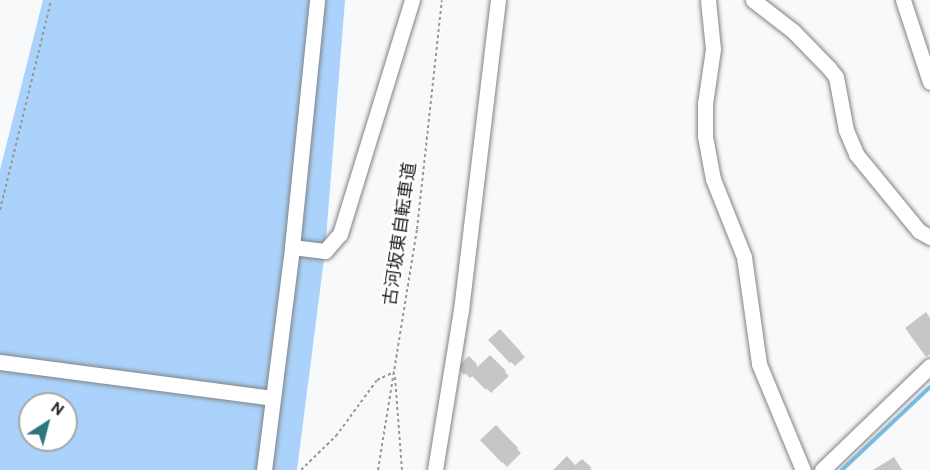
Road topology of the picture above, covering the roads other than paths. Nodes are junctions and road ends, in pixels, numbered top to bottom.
1 (317, 0) edge
2 (412, 0) edge
3 (498, 0) edge
4 (708, 0) edge
5 (753, 0) edge
6 (903, 0) edge
7 (930, 82) edge
8 (930, 237) edge
9 (292, 247) junction
10 (0, 362) edge
11 (930, 366) edge
12 (273, 398) junction
13 (264, 470) edge
14 (435, 470) edge
15 (803, 470) edge
16 (822, 470) edge

1 - 9 street
2 - 9 street
3 - 14 street
4 - 15 street
5 - 8 street
6 - 7 street
9 - 12 street
10 - 12 street
11 - 16 street
12 - 13 street

